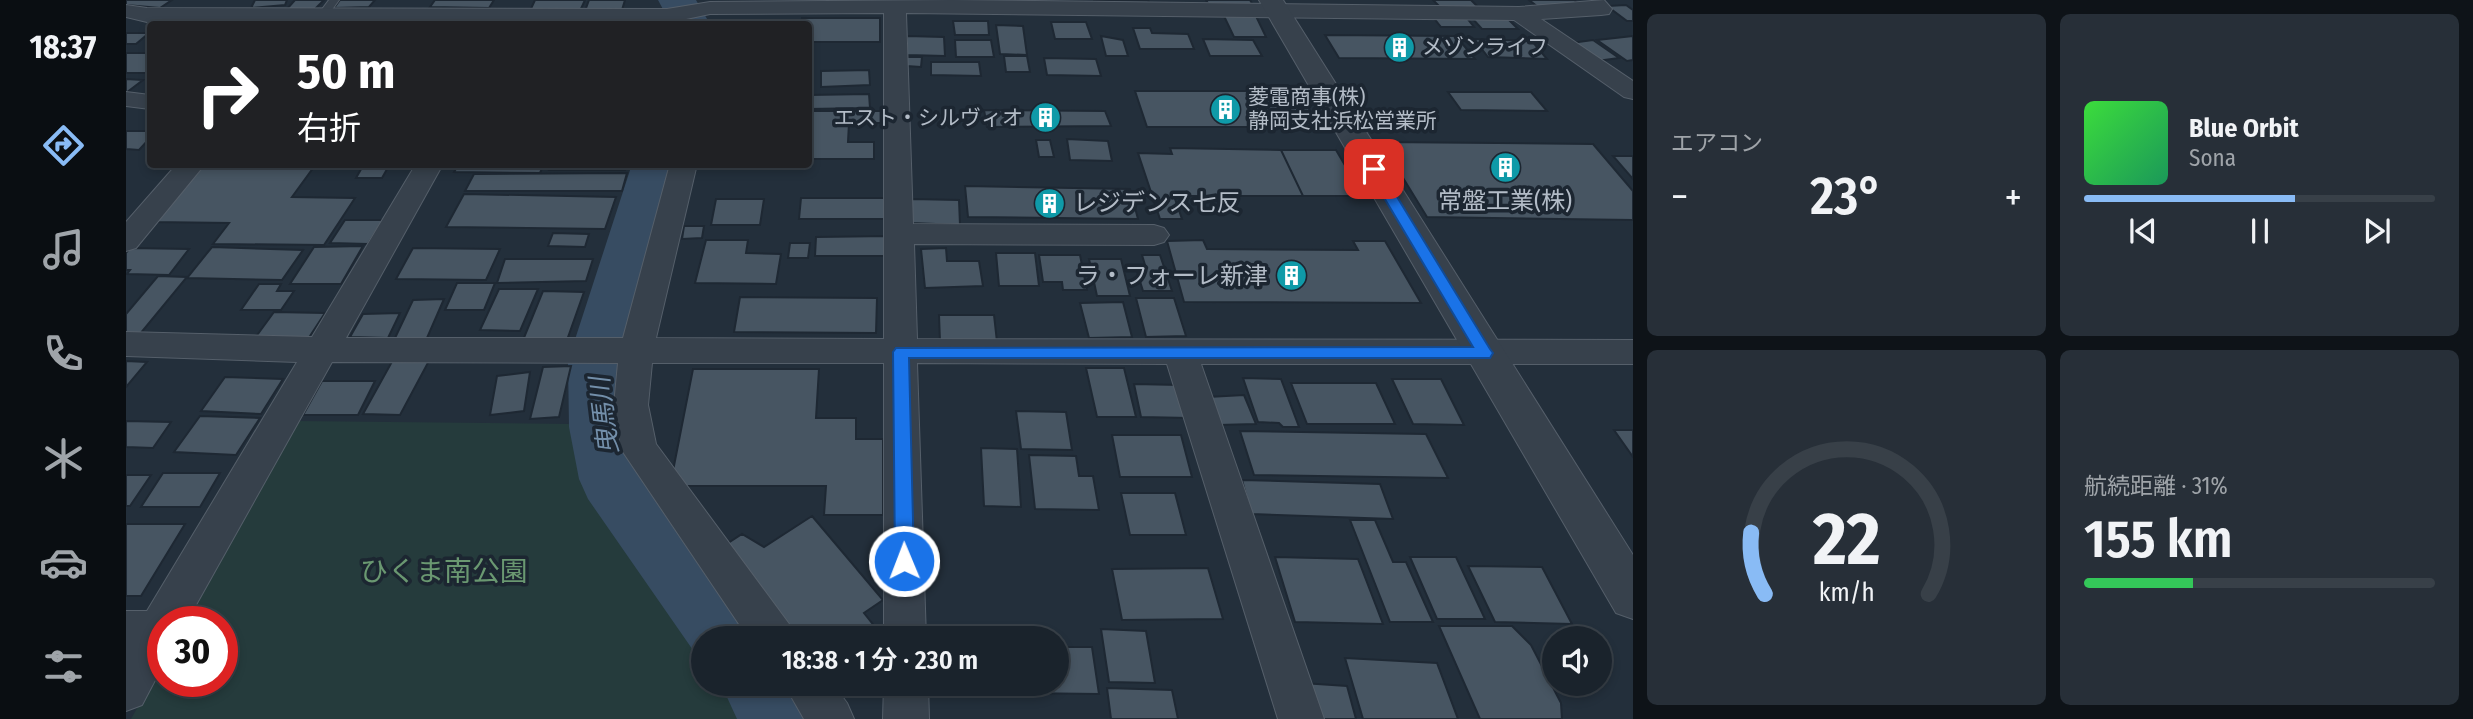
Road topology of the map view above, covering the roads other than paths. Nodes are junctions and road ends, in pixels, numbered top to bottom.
1 (1592, 0) edge
2 (895, 3) edge
3 (1274, 4) edge
4 (126, 11) edge
5 (705, 11) edge
6 (323, 13) edge
7 (516, 13) edge
8 (1518, 14) junction
9 (1633, 92) edge
10 (126, 99) edge
11 (147, 102) edge
12 (189, 168) edge
13 (427, 168) edge
14 (683, 168) edge
15 (899, 234) junction
16 (1154, 235) dead end
17 (126, 241) edge
18 (126, 344) edge
19 (323, 350) junction
20 (616, 350) junction
21 (901, 352) junction
22 (1180, 352) junction
23 (1633, 352) edge
24 (1485, 353) junction
25 (1633, 597) edge
26 (166, 606) edge
27 (765, 626) edge
28 (905, 626) edge
29 (147, 641) edge
30 (126, 689) edge
31 (815, 696) edge
32 (906, 696) edge
33 (831, 719) edge
34 (906, 719) edge
35 (1301, 719) edge

1 - 8 street
2 - 3 street
2 - 5 street
2 - 15 street
3 - 8 street
3 - 24 street
4 - 6 street
5 - 7 street
6 - 7 street
8 - 9 street
10 - 11 street
12 - 17 street
13 - 19 street
14 - 20 street
15 - 16 street
15 - 21 street
18 - 19 street
19 - 20 street
19 - 26 street
20 - 21 street
20 - 27 street
21 - 22 street
21 - 28 street
22 - 24 street
22 - 35 street
23 - 24 street
24 - 25 street
29 - 30 street
31 - 33 street
32 - 34 street

